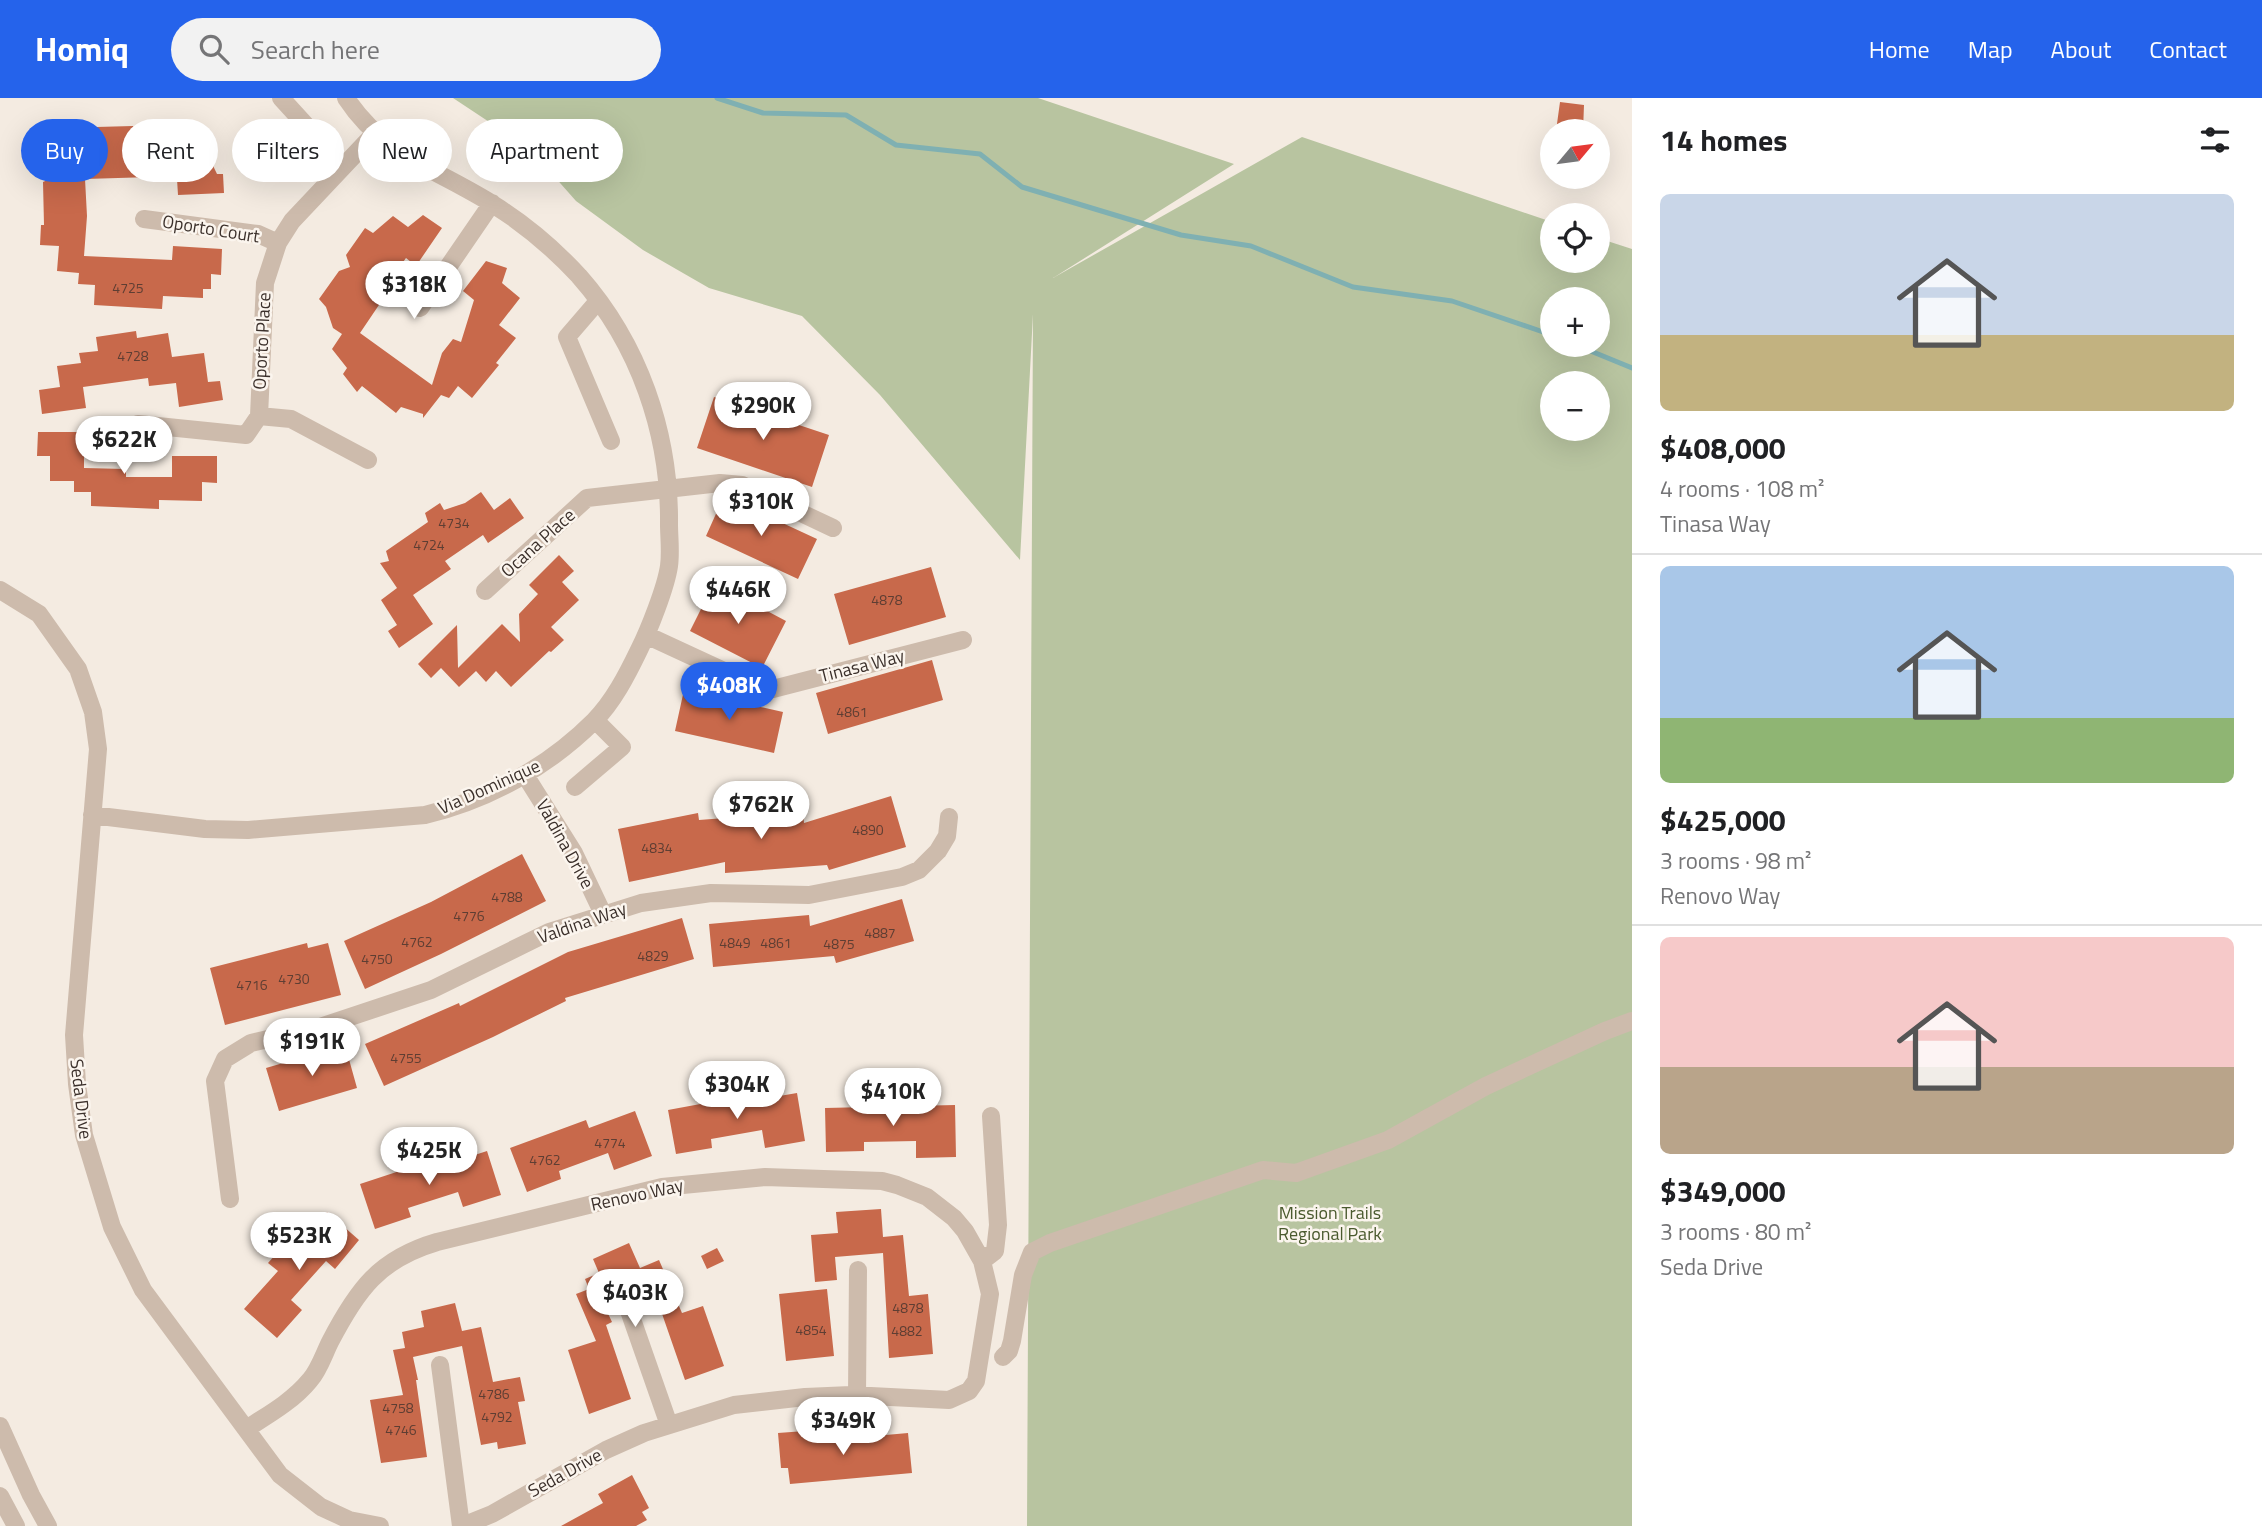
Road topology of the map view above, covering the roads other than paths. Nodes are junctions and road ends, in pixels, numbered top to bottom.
1 (281, 98) edge
2 (346, 98) edge
3 (300, 119) edge
4 (363, 119) edge
5 (358, 151) edge
6 (344, 165) edge
7 (328, 182) edge
8 (452, 182) edge
9 (492, 204) junction
10 (144, 219) dead end
11 (278, 243) junction
12 (598, 301) junction
13 (421, 308) dead end
14 (259, 415) junction
15 (138, 424) dead end
16 (611, 441) dead end
17 (368, 460) dead end
18 (669, 489) junction
19 (833, 528) dead end
20 (0, 590) edge
21 (485, 591) dead end
22 (646, 635) junction
23 (963, 640) dead end
24 (595, 720) junction
25 (525, 775) junction
26 (575, 787) dead end
27 (92, 815) junction
28 (949, 817) dead end
29 (603, 914) junction
30 (1632, 1021) edge
31 (991, 1116) dead end
32 (230, 1199) dead end
33 (982, 1261) junction
34 (858, 1270) dead end
35 (627, 1306) dead end
36 (1003, 1357) dead end
37 (981, 1361) joint
38 (440, 1365) dead end
39 (857, 1395) junction
40 (669, 1425) junction
41 (0, 1426) edge
42 (246, 1429) junction
43 (0, 1496) edge
44 (16, 1526) edge
45 (48, 1526) edge
46 (380, 1526) edge
47 (462, 1526) edge

1 - 3 street
2 - 4 street, Via Dominique
5 - 6 street, Oporto Place
7 - 11 street, Oporto Place
8 - 9 street, Via Dominique
9 - 12 street, Via Dominique
9 - 13 street
10 - 11 street, Oporto Court
11 - 14 street, Oporto Place
12 - 16 street
12 - 18 street, Via Dominique
14 - 15 street, Oporto Place
14 - 17 street
18 - 19 street, Ocana Place
18 - 21 street, Ocana Place
18 - 22 street, Via Dominique
20 - 27 street, Seda Drive
22 - 23 street, Tinasa Way
22 - 24 street, Via Dominique
24 - 25 street, Via Dominique
24 - 26 street
25 - 27 street, Via Dominique
25 - 29 street, Valdina Drive
27 - 42 street, Seda Drive
28 - 29 street, Valdina Way
29 - 32 street, Valdina Way
30 - 36 street
31 - 33 street
33 - 37 street, Renovo Way
33 - 42 street, Renovo Way
34 - 39 street
35 - 40 street
37 - 39 street, Seda Drive
38 - 47 street, Seda Drive
39 - 40 street, Seda Drive
40 - 47 street, Seda Drive
41 - 45 street
42 - 46 street, Seda Drive
43 - 44 street

